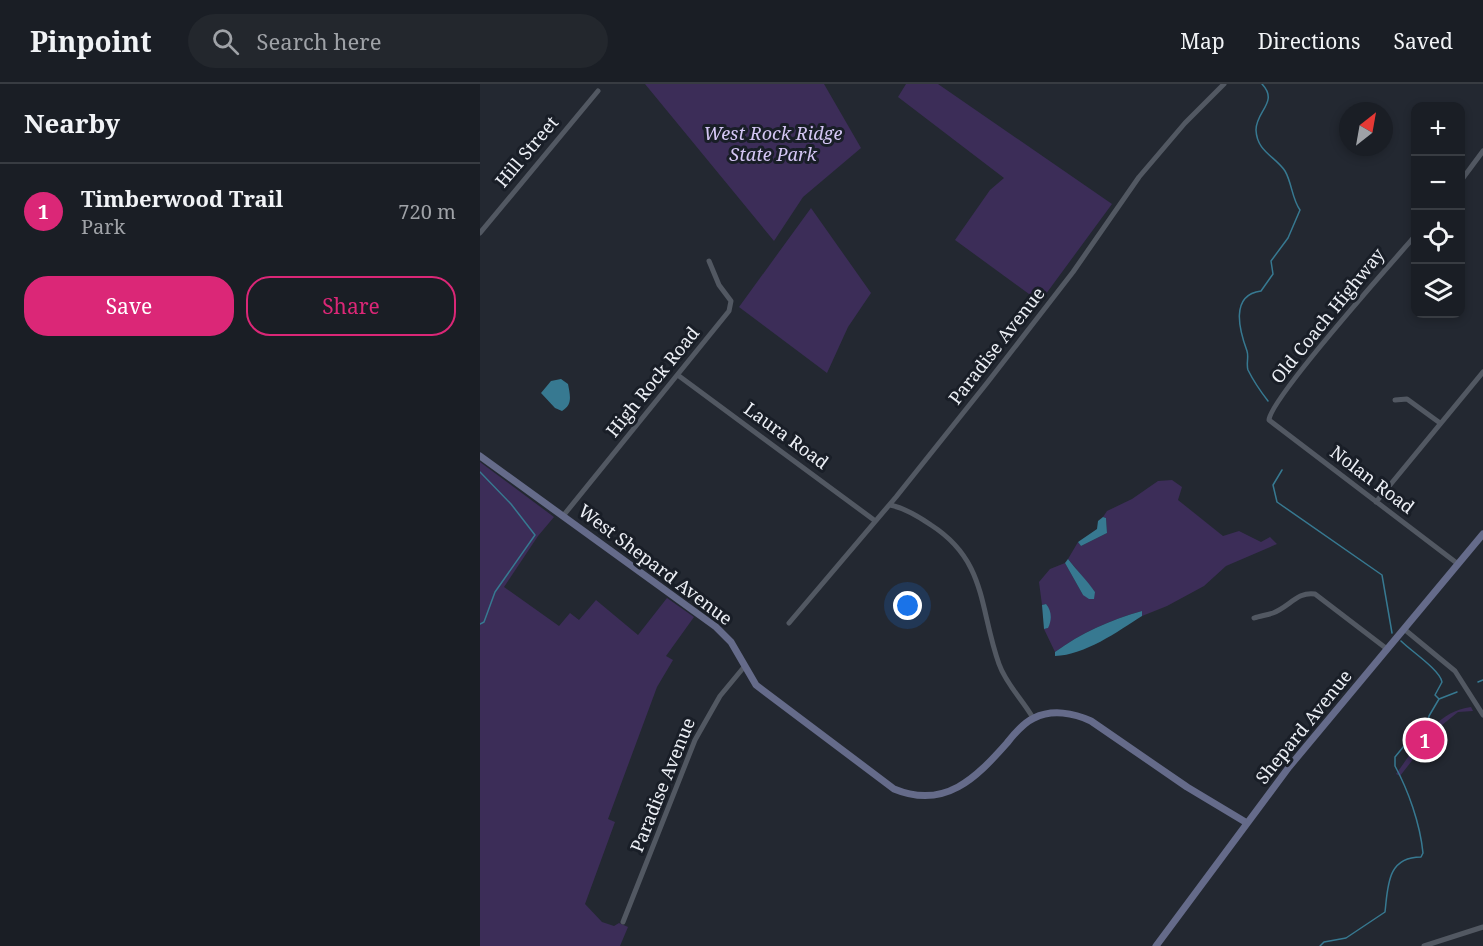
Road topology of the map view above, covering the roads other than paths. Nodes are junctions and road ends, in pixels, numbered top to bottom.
1 (1224, 84) edge
2 (598, 91) dead end
3 (1483, 151) edge
4 (1465, 176) edge
5 (480, 233) edge
6 (1411, 241) edge
7 (709, 261) dead end
8 (1483, 372) edge
9 (679, 376) junction
10 (1395, 400) dead end
11 (1269, 420) joint
12 (1440, 423) junction
13 (480, 456) edge
14 (1376, 502) junction
15 (890, 505) junction
16 (563, 516) junction
17 (874, 520) junction
18 (1483, 534) edge
19 (1458, 564) junction
20 (1254, 618) dead end
21 (789, 623) dead end
22 (1404, 629) junction
23 (1387, 649) junction
24 (744, 667) junction
25 (1483, 716) edge
26 (1033, 718) junction
27 (1247, 823) junction
28 (623, 922) dead end
29 (1483, 927) edge
30 (1156, 946) edge
31 (1424, 946) edge

1 - 15 street, Paradise Avenue
2 - 5 street, Hill Street
3 - 4 street
6 - 11 street, Old Coach Highway
7 - 9 street, High Rock Road
8 - 12 street
9 - 16 street, High Rock Road
9 - 17 street, Laura Road
10 - 12 street
11 - 14 street, Nolan Road
12 - 14 street
13 - 16 street, West Shepard Avenue
14 - 19 street, Nolan Road
15 - 17 street, Paradise Avenue
15 - 26 street
16 - 24 street, West Shepard Avenue
17 - 21 street, Paradise Avenue
18 - 19 street, Shepard Avenue
19 - 22 street, Shepard Avenue
20 - 23 street
22 - 23 street, Shepard Avenue
22 - 25 street
23 - 27 street, Shepard Avenue
24 - 26 street, West Shepard Avenue
24 - 28 street, Paradise Avenue
26 - 27 street
27 - 30 street, Shepard Avenue
29 - 31 street

